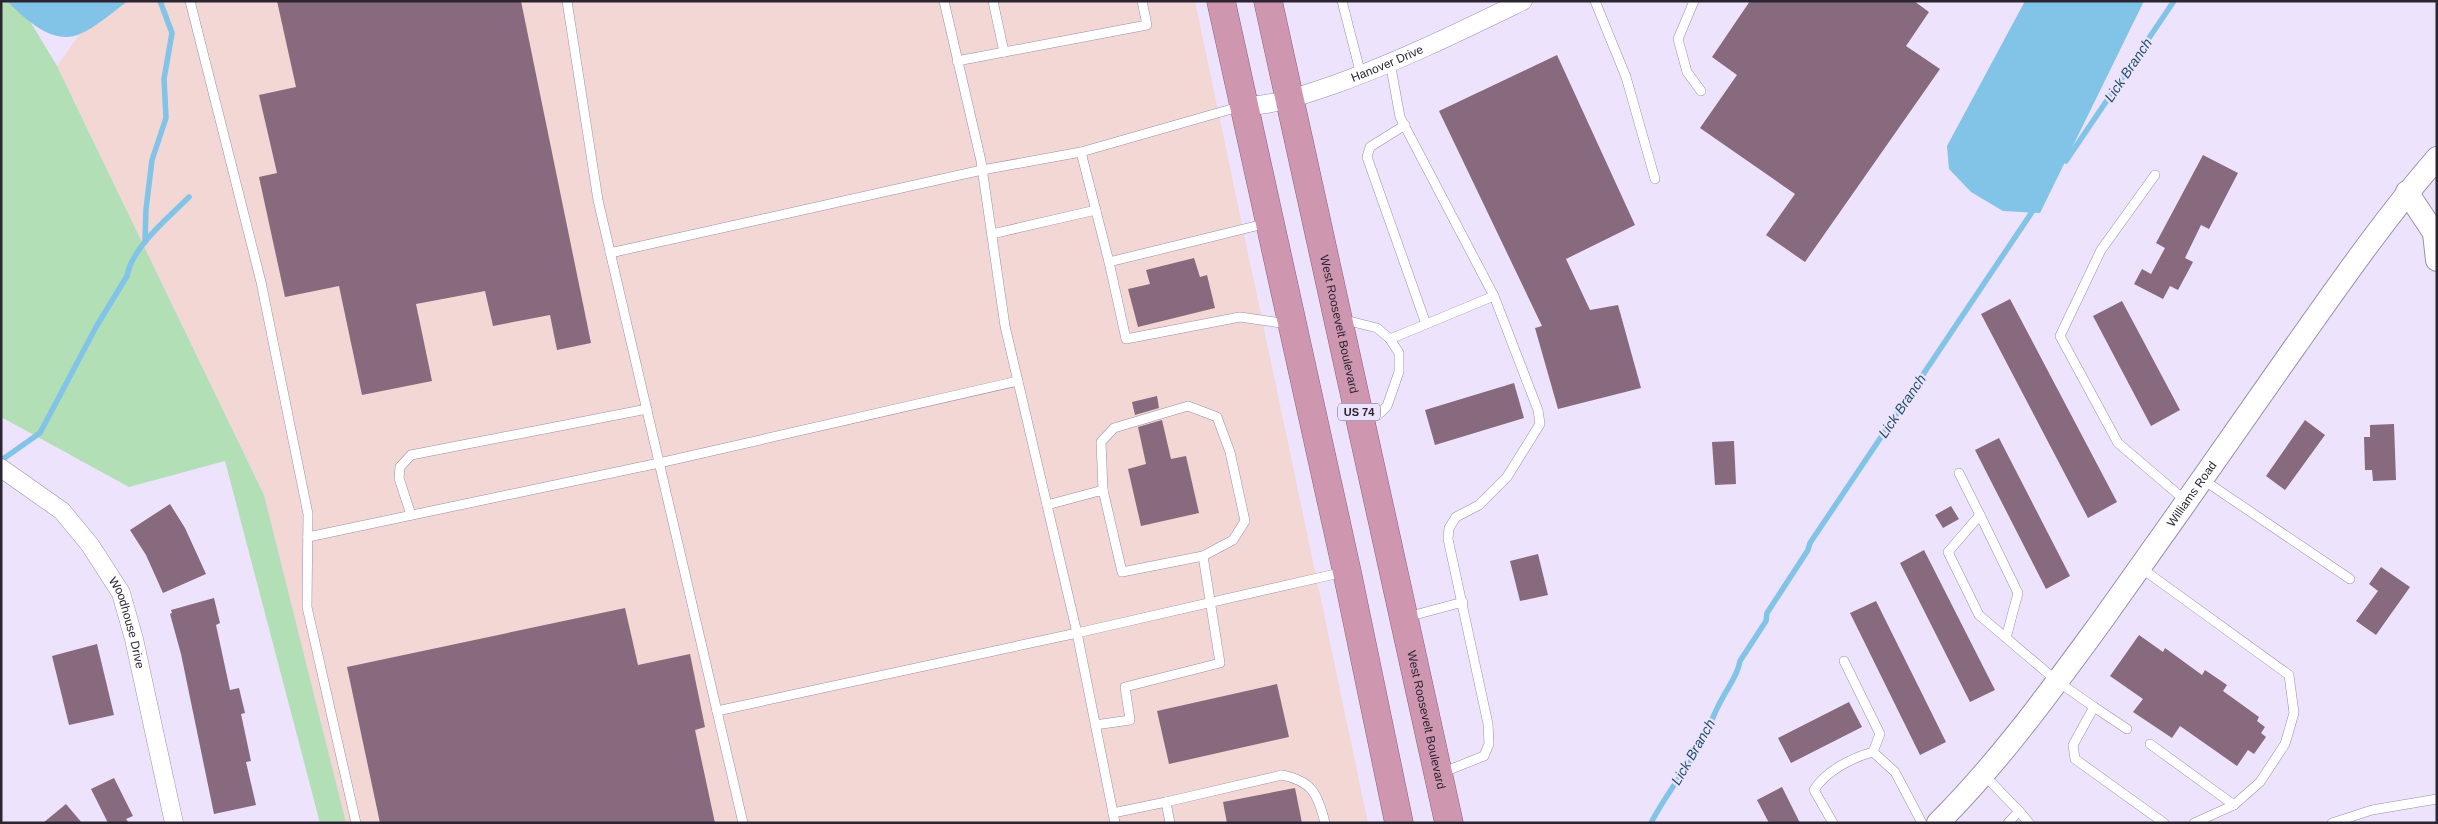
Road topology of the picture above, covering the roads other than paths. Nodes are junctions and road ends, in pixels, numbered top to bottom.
1 (190, 1) edge
2 (567, 1) edge
3 (944, 1) edge
4 (993, 1) edge
5 (1142, 1) edge
6 (1221, 1) edge
7 (1268, 1) edge
8 (1342, 1) edge
9 (1523, 1) edge
10 (1595, 1) edge
11 (1694, 1) edge
12 (1004, 52) junction
13 (957, 61) junction
14 (1390, 62) junction
15 (1361, 75) junction
16 (1701, 91) dead end
17 (1290, 100) junction
18 (1245, 106) junction
19 (1405, 125) junction
20 (1081, 152) junction
21 (2437, 158) edge
22 (982, 170) junction
23 (2155, 175) dead end
24 (1655, 180) dead end
25 (2407, 192) junction
26 (1096, 210) junction
27 (1270, 223) junction
28 (992, 234) junction
29 (610, 253) junction
30 (2437, 260) edge
31 (1109, 262) junction
32 (1494, 296) junction
33 (1338, 318) junction
34 (1293, 324) junction
35 (1426, 324) junction
36 (1390, 339) junction
37 (1018, 381) junction
38 (647, 410) junction
39 (1361, 421) junction
40 (659, 463) junction
41 (1, 468) edge
42 (1959, 473) dead end
43 (2202, 478) junction
44 (1103, 490) junction
45 (2186, 501) junction
46 (1047, 505) junction
47 (411, 515) junction
48 (1980, 515) junction
49 (308, 537) junction
50 (1202, 556) junction
51 (2140, 567) junction
52 (1347, 572) junction
53 (2350, 579) dead end
54 (1211, 602) junction
55 (1463, 602) junction
56 (1404, 618) junction
57 (1077, 633) junction
58 (2006, 638) junction
59 (1844, 662) dead end
60 (2057, 681) junction
61 (2094, 707) junction
62 (717, 711) junction
63 (1096, 725) junction
64 (2127, 728) dead end
65 (2150, 744) dead end
66 (1872, 752) junction
67 (1438, 774) junction
68 (1983, 775) junction
69 (2437, 799) edge
70 (1166, 802) junction
71 (2234, 805) junction
72 (1113, 812) junction
73 (2019, 812) junction
74 (2362, 813) junction
75 (174, 823) edge
76 (356, 823) edge
77 (743, 823) edge
78 (1114, 823) edge
79 (1170, 823) edge
80 (1325, 823) edge
81 (1399, 823) edge
82 (1449, 823) edge
83 (1833, 823) edge
84 (1922, 823) edge
85 (1938, 823) edge
86 (2008, 823) edge
87 (2029, 823) edge
88 (2164, 823) edge
89 (2194, 823) edge
90 (2332, 823) edge
91 (2364, 823) edge

1 - 49 lane
2 - 29 lane
3 - 13 lane
4 - 12 lane
5 - 12 lane
6 - 18 highway
7 - 17 highway, West Roosevelt Boulevard / US 74
8 - 15 lane
9 - 14 street, Hanover Drive
10 - 24 lane
11 - 16 lane
12 - 13 lane
13 - 22 lane
14 - 15 street, Hanover Drive
14 - 19 lane
15 - 17 street, Hanover Drive
17 - 18 street, Hanover Drive
17 - 33 highway, West Roosevelt Boulevard / US 74
18 - 20 lane
18 - 27 highway
19 - 32 lane
19 - 35 lane
20 - 22 lane
20 - 26 lane
21 - 25 street, Williams Road
22 - 28 lane
22 - 29 lane
23 - 45 lane
25 - 30 street
25 - 43 street, Williams Road
26 - 28 lane
26 - 31 lane
27 - 31 lane
27 - 34 highway
28 - 37 lane
29 - 38 lane
31 - 34 lane
32 - 35 lane
32 - 55 lane
33 - 36 lane
33 - 39 highway, West Roosevelt Boulevard / US 74
34 - 52 highway
35 - 36 lane
36 - 39 lane
37 - 40 lane
37 - 46 lane
38 - 40 lane
38 - 47 lane
39 - 56 highway, West Roosevelt Boulevard / US 74
40 - 47 lane
40 - 62 lane
41 - 75 street, Woodhouse Drive
42 - 48 lane
43 - 45 street, Williams Road
43 - 53 lane
44 - 46 lane
44 - 50 lane
44 - 50 lane
45 - 51 street, Williams Road
46 - 57 lane
47 - 49 lane
48 - 58 lane
48 - 58 lane
49 - 76 lane
50 - 54 lane
51 - 60 street, Williams Road
51 - 71 lane
52 - 54 lane
52 - 81 highway
54 - 57 lane
54 - 63 lane
55 - 56 lane
55 - 67 lane
56 - 67 highway, West Roosevelt Boulevard / US 74
57 - 62 lane
57 - 63 lane
58 - 60 lane
59 - 66 lane
60 - 61 lane
60 - 68 street, Williams Road
61 - 64 lane
61 - 88 lane
62 - 77 lane
63 - 72 lane
65 - 71 lane
66 - 83 lane
66 - 84 lane
67 - 82 highway, West Roosevelt Boulevard / US 74
68 - 73 lane
68 - 85 street, Williams Road
69 - 74 lane
70 - 72 lane
70 - 79 lane
70 - 80 lane
71 - 89 lane
72 - 78 lane
73 - 86 lane
73 - 87 lane
74 - 90 lane
74 - 91 lane

